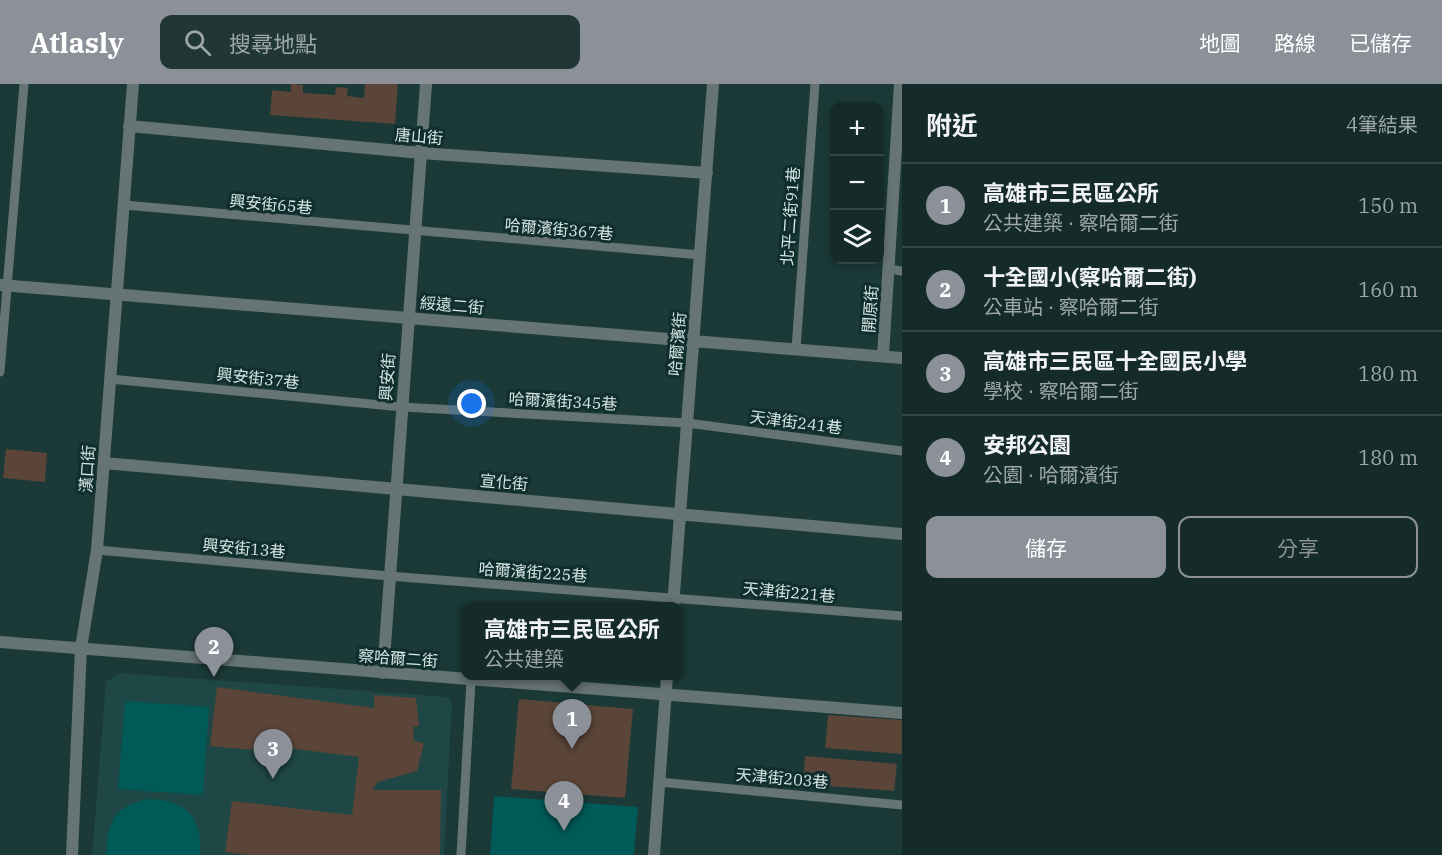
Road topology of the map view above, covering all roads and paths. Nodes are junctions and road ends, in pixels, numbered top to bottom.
1 (24, 84) edge
2 (133, 84) edge
3 (426, 84) edge
4 (713, 84) edge
5 (815, 84) edge
6 (900, 84) edge
7 (900, 108) edge
8 (129, 126) junction
9 (421, 153) junction
10 (707, 173) junction
11 (898, 190) edge
12 (123, 205) junction
13 (415, 232) junction
14 (701, 255) junction
15 (889, 269) junction
16 (902, 271) edge
17 (4, 286) edge
18 (117, 295) junction
19 (408, 318) junction
20 (694, 341) junction
21 (796, 349) junction
22 (884, 356) junction
23 (902, 358) edge
24 (0, 372) edge
25 (110, 379) junction
26 (402, 407) junction
27 (687, 423) junction
28 (902, 451) edge
29 (104, 463) junction
30 (396, 489) junction
31 (680, 513) junction
32 (902, 534) edge
33 (97, 550) junction
34 (389, 576) junction
35 (674, 602) edge
36 (683, 603) edge
37 (902, 616) edge
38 (0, 642) edge
39 (81, 648) junction
40 (383, 674) junction
41 (666, 680) edge
42 (471, 681) junction
43 (665, 694) junction
44 (902, 712) edge
45 (659, 782) junction
46 (902, 804) edge
47 (72, 855) edge
48 (461, 855) edge
49 (654, 855) edge

1 - 17 lane
2 - 8 street, 漢口街
3 - 9 street, 興安街
4 - 10 street, 哈爾濱街
5 - 21 lane, 北平二街91巷
6 - 7 street, 開原街
7 - 11 street, 開原街
8 - 9 street, 唐山街
8 - 12 street, 漢口街
9 - 10 street, 唐山街
9 - 13 street, 興安街
10 - 14 street, 哈爾濱街
11 - 15 street, 開原街
12 - 13 lane, 興安街65巷
12 - 18 street, 漢口街
13 - 14 lane, 哈爾濱街367巷
13 - 19 street, 興安街
14 - 20 street, 哈爾濱街
15 - 16 lane
15 - 22 street, 開原街
17 - 18 street, 綏遠二街
17 - 24 lane
18 - 19 street, 綏遠二街
18 - 25 street, 漢口街
19 - 20 street, 綏遠二街
19 - 26 street, 興安街
20 - 21 street, 綏遠二街
20 - 27 street, 哈爾濱街
21 - 22 street, 綏遠二街
22 - 23 street, 綏遠二街
25 - 26 lane, 興安街37巷
25 - 29 street, 漢口街
26 - 27 lane, 哈爾濱街345巷
26 - 30 street, 興安街
27 - 28 lane, 天津街241巷
27 - 31 street, 哈爾濱街
29 - 30 street, 宣化街
29 - 33 street, 漢口街
30 - 31 street, 宣化街
30 - 34 street, 興安街
31 - 32 street, 宣化街
31 - 35 street, 哈爾濱街
33 - 34 lane, 興安街13巷
33 - 39 street, 漢口街
34 - 35 lane, 哈爾濱街225巷
34 - 40 street, 興安街
36 - 37 lane, 天津街221巷
38 - 39 street, 察哈爾二街
39 - 40 street, 察哈爾二街
39 - 47 street, 漢口街
40 - 42 street, 察哈爾二街
41 - 43 street
42 - 43 street, 察哈爾二街
42 - 48 lane
43 - 44 street, 察哈爾二街
43 - 45 street
45 - 46 lane, 天津街203巷
45 - 49 street

